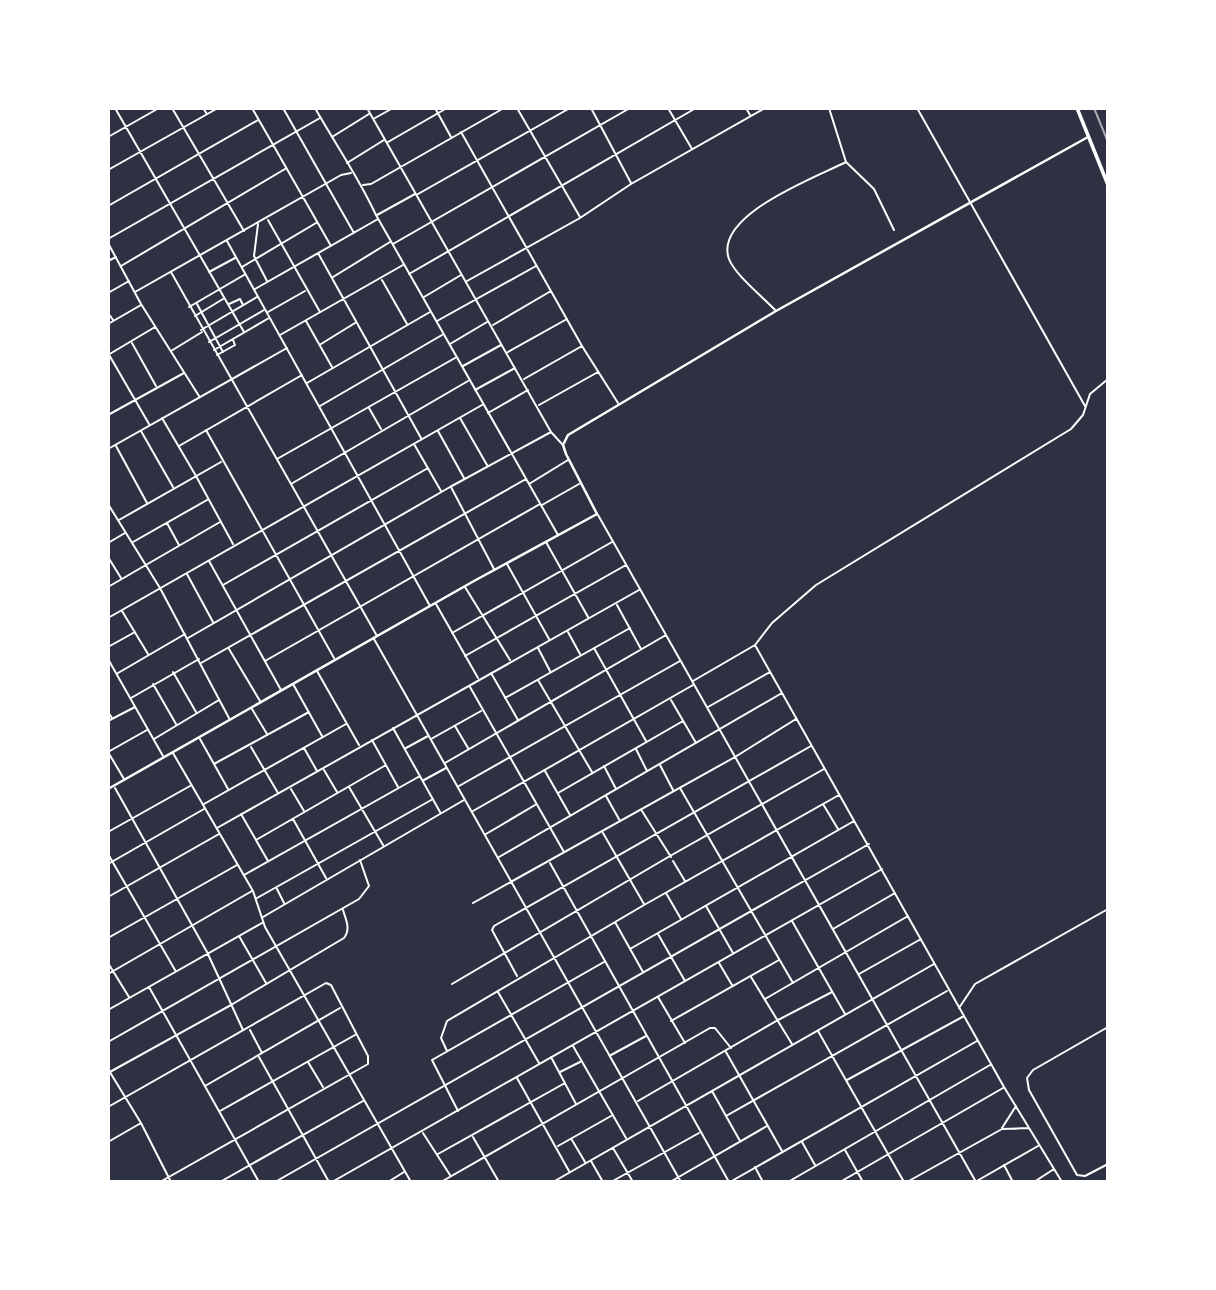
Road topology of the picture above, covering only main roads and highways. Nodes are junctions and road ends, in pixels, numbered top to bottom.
1 (1077, 108) edge
2 (1108, 185) edge

1 - 2 main road

